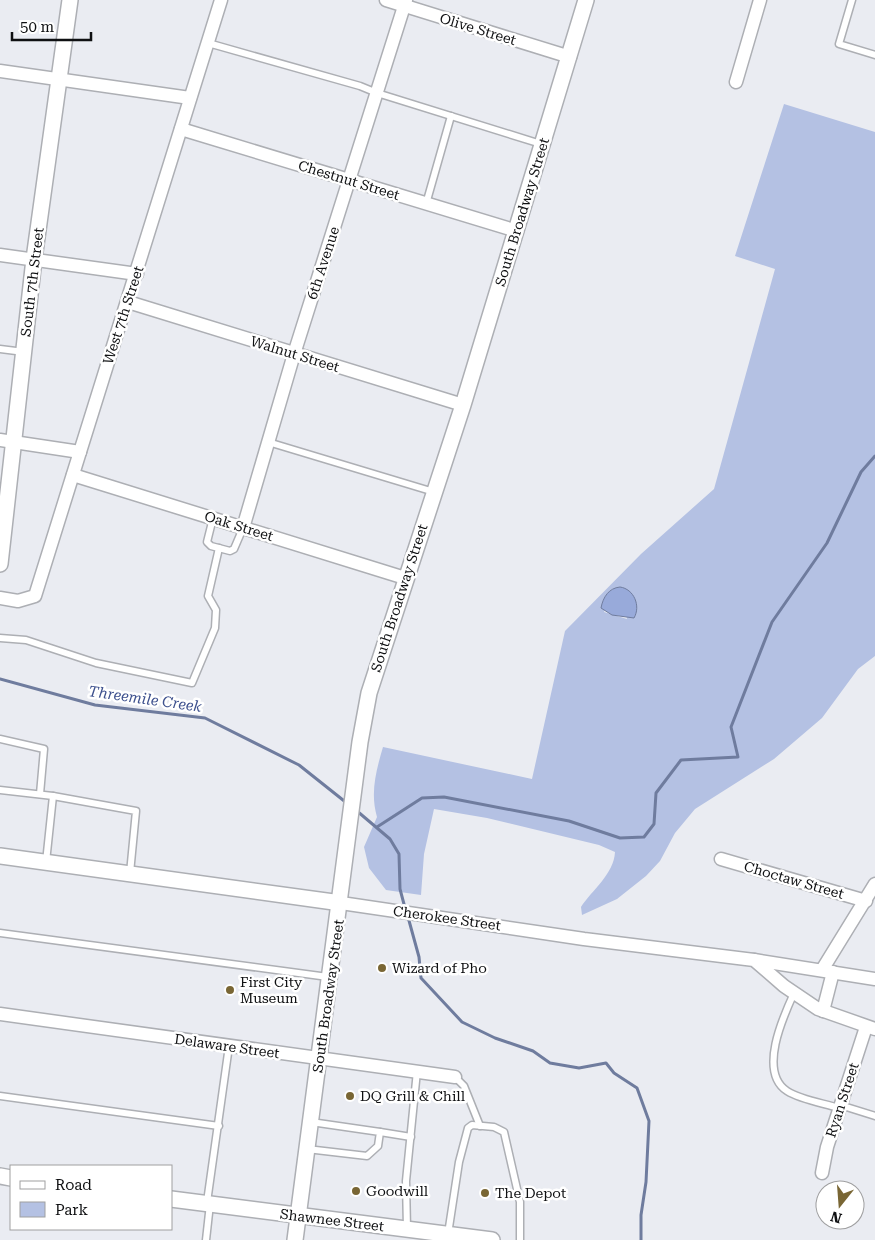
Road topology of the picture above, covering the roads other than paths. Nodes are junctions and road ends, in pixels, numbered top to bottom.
1 (70, 0) edge
2 (221, 0) edge
3 (386, 0) edge
4 (586, 0) edge
5 (760, 0) edge
6 (852, 0) edge
7 (405, 3) edge
8 (208, 43) junction
9 (875, 54) edge
10 (570, 57) junction
11 (0, 71) edge
12 (60, 78) junction
13 (736, 82) dead end
14 (377, 93) junction
15 (190, 98) junction
16 (451, 116) junction
17 (180, 129) junction
18 (543, 144) junction
19 (349, 180) junction
20 (426, 204) junction
21 (517, 231) junction
22 (0, 255) edge
23 (34, 259) junction
24 (137, 274) junction
25 (128, 302) junction
26 (0, 349) edge
27 (24, 352) junction
28 (294, 354) junction
29 (462, 405) junction
30 (7, 440) edge
31 (268, 442) junction
32 (80, 452) junction
33 (73, 475) junction
34 (434, 492) junction
35 (213, 518) junction
36 (2, 522) edge
37 (242, 528) junction
38 (219, 548) junction
39 (0, 564) edge
40 (405, 578) junction
41 (0, 598) edge
42 (0, 638) edge
43 (0, 739) edge
44 (0, 790) edge
45 (40, 794) junction
46 (53, 796) junction
47 (0, 856) edge
48 (721, 859) dead end
49 (46, 862) junction
50 (130, 873) junction
51 (875, 884) edge
52 (866, 901) junction
53 (340, 903) junction
54 (0, 933) edge
55 (754, 960) junction
56 (827, 971) junction
57 (330, 978) junction
58 (875, 979) edge
59 (794, 993) junction
60 (823, 1011) junction
61 (0, 1014) edge
62 (871, 1028) edge
63 (229, 1046) junction
64 (320, 1058) junction
65 (417, 1071) junction
66 (455, 1076) joint
67 (0, 1096) edge
68 (840, 1106) junction
69 (875, 1116) edge
70 (311, 1122) junction
71 (219, 1126) junction
72 (480, 1126) junction
73 (380, 1132) junction
74 (411, 1137) junction
75 (307, 1148) junction
76 (822, 1173) dead end
77 (172, 1199) edge
78 (209, 1204) junction
79 (298, 1216) junction
80 (407, 1229) junction
81 (448, 1234) junction
82 (206, 1240) edge
83 (295, 1240) edge
84 (492, 1240) edge
85 (520, 1240) edge

1 - 12 street, South 7th Street
2 - 8 street, West 7th Street
3 - 7 street, Olive Street
4 - 10 street, South Broadway Street
5 - 13 street
6 - 9 lane
7 - 10 street, Olive Street
7 - 14 street, 6th Avenue
8 - 14 lane
8 - 15 street, West 7th Street
10 - 18 street, South Broadway Street
11 - 12 street
12 - 15 street
12 - 23 street, South 7th Street
14 - 16 lane
14 - 19 street, 6th Avenue
15 - 17 street, West 7th Street
16 - 18 lane
16 - 20 lane
17 - 19 street, Chestnut Street
17 - 24 street, West 7th Street
18 - 21 street, South Broadway Street
19 - 20 street, Chestnut Street
19 - 28 street, 6th Avenue
20 - 21 street, Chestnut Street
21 - 29 street, South Broadway Street
22 - 23 street
23 - 24 street
23 - 27 street, South 7th Street
24 - 25 street, West 7th Street
25 - 28 street, Walnut Street
25 - 32 street, West 7th Street
26 - 27 lane
27 - 30 street, South 7th Street
28 - 29 street, Walnut Street
28 - 31 street, 6th Avenue
29 - 34 street, South Broadway Street
30 - 32 street
30 - 36 street, South 7th Street
31 - 34 lane
31 - 37 street, 6th Avenue
32 - 33 street, West 7th Street
33 - 35 street, Oak Street
33 - 41 street, West 7th Street
34 - 40 street, South Broadway Street
35 - 37 street, Oak Street
35 - 38 lane
36 - 39 street, South 7th Street
37 - 38 lane
37 - 40 street, Oak Street
38 - 42 lane
40 - 53 street, South Broadway Street
43 - 45 lane
44 - 45 lane
45 - 46 lane
46 - 49 lane
46 - 50 lane
47 - 49 street, Cherokee Street
48 - 52 street, Choctaw Street
49 - 50 street, Cherokee Street
50 - 53 street, Cherokee Street
51 - 52 street
52 - 56 street
53 - 55 street, Cherokee Street
53 - 57 street, South Broadway Street
54 - 57 lane
55 - 56 street, Cherokee Street
55 - 59 street
56 - 58 street, Cherokee Street
56 - 60 street
57 - 64 street, South Broadway Street
59 - 60 street
59 - 68 lane
60 - 62 street
61 - 63 street, Delaware Street
62 - 68 street, Ryan Street
63 - 64 street, Delaware Street
63 - 71 lane
64 - 65 street, Delaware Street
64 - 70 street, South Broadway Street
65 - 66 street, Delaware Street
65 - 74 lane
66 - 72 lane
67 - 71 lane
68 - 69 lane
68 - 76 street, Ryan Street
70 - 73 lane
70 - 75 street, South Broadway Street
71 - 78 lane
72 - 81 lane
72 - 85 lane
73 - 74 lane
73 - 75 lane
74 - 80 lane
75 - 79 street, South Broadway Street
77 - 78 street, Shawnee Street
78 - 79 street, Shawnee Street
78 - 82 lane
79 - 80 street, Shawnee Street
79 - 83 street, South Broadway Street
80 - 81 street, Shawnee Street
81 - 84 street, Shawnee Street

